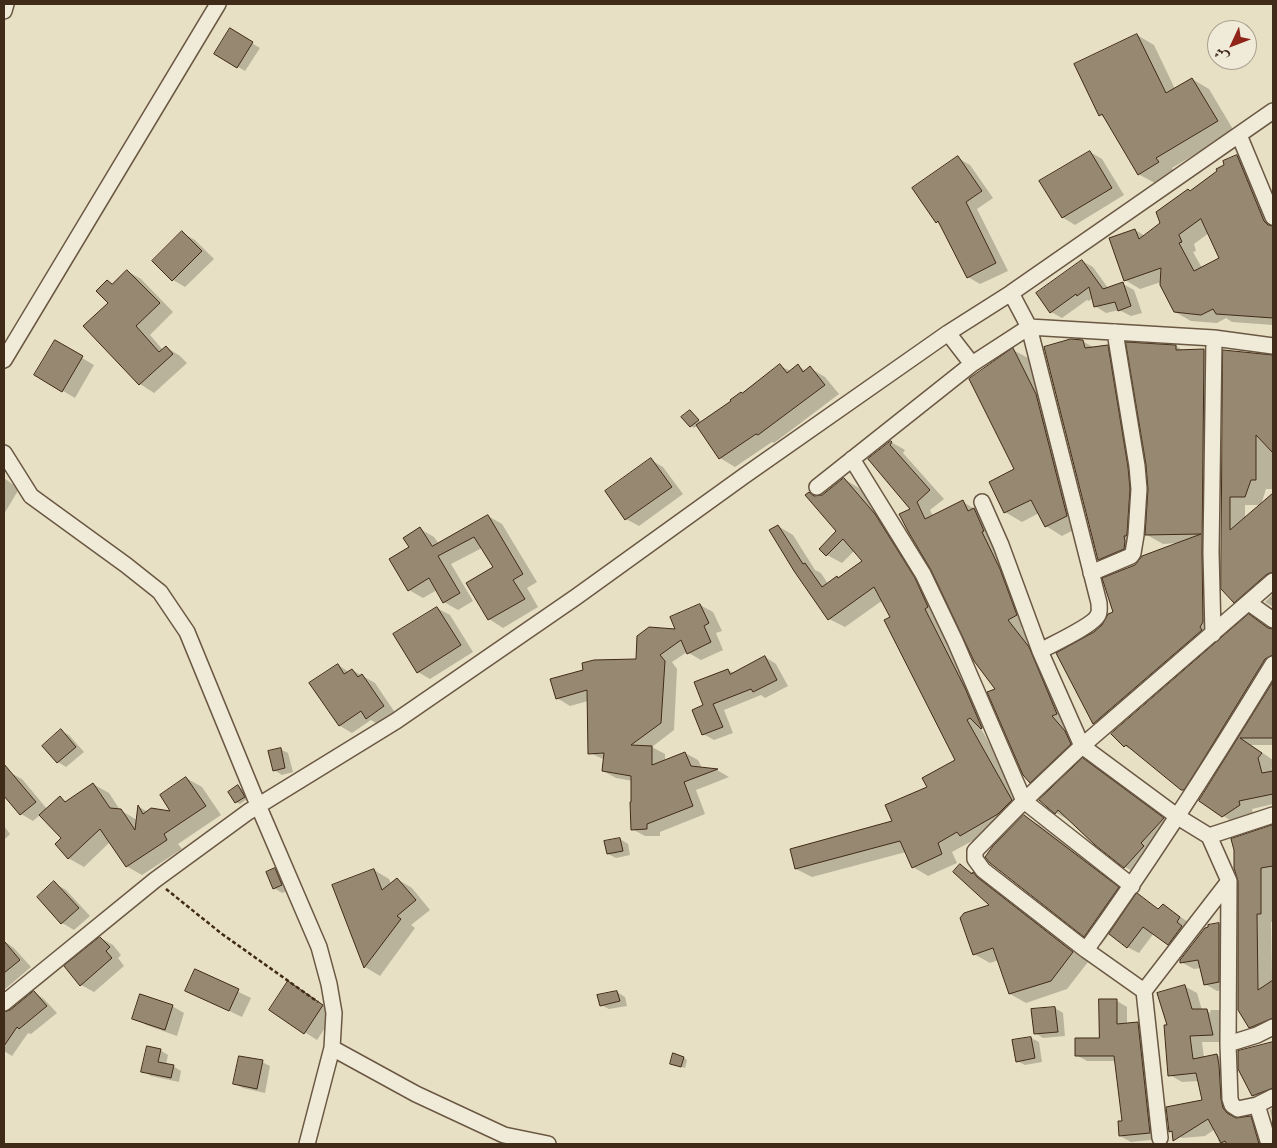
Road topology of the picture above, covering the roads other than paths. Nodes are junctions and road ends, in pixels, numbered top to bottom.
1 (6, 4) edge
2 (218, 4) edge
3 (4, 10) edge
4 (1273, 111) edge
5 (1239, 135) junction
6 (1273, 217) edge
7 (1011, 293) junction
8 (1029, 327) junction
9 (1115, 332) junction
10 (948, 333) junction
11 (1214, 338) junction
12 (1273, 346) edge
13 (4, 360) edge
14 (972, 364) junction
15 (4, 453) edge
16 (852, 458) junction
17 (817, 487) dead end
18 (982, 502) dead end
19 (1091, 573) junction
20 (1273, 582) edge
21 (1249, 603) junction
22 (1273, 620) edge
23 (1213, 634) junction
24 (1040, 651) junction
25 (1273, 664) edge
26 (1082, 746) junction
27 (1024, 801) junction
28 (258, 805) junction
29 (1273, 815) edge
30 (1178, 817) junction
31 (1210, 836) junction
32 (1229, 881) junction
33 (1132, 886) junction
34 (1086, 950) junction
35 (1144, 991) junction
36 (4, 1003) edge
37 (1273, 1028) edge
38 (1228, 1044) junction
39 (332, 1048) junction
40 (1273, 1097) edge
41 (1257, 1105) junction
42 (1160, 1138) dead end
43 (307, 1144) edge
44 (548, 1144) edge
45 (1269, 1144) edge

1 - 3 street
2 - 13 street
4 - 5 street
5 - 6 street
5 - 7 street
7 - 8 street
7 - 10 street
8 - 9 street
8 - 14 street
8 - 19 street
9 - 11 street
9 - 19 street
10 - 14 street
10 - 28 street
11 - 12 street
11 - 23 street
14 - 16 street
15 - 28 street
16 - 17 street
16 - 27 street
18 - 24 street
19 - 24 street
20 - 21 street
21 - 22 street
21 - 23 street
23 - 26 street
24 - 26 street
25 - 30 street
26 - 27 street
26 - 30 street
27 - 33 street
27 - 34 street
28 - 36 street
28 - 39 street
29 - 31 street
30 - 31 street
30 - 33 street
31 - 32 street
32 - 35 street
32 - 38 street
33 - 34 street
34 - 35 street
35 - 42 street
37 - 38 street
38 - 41 street
39 - 43 street
39 - 44 street
40 - 41 street
41 - 45 street

